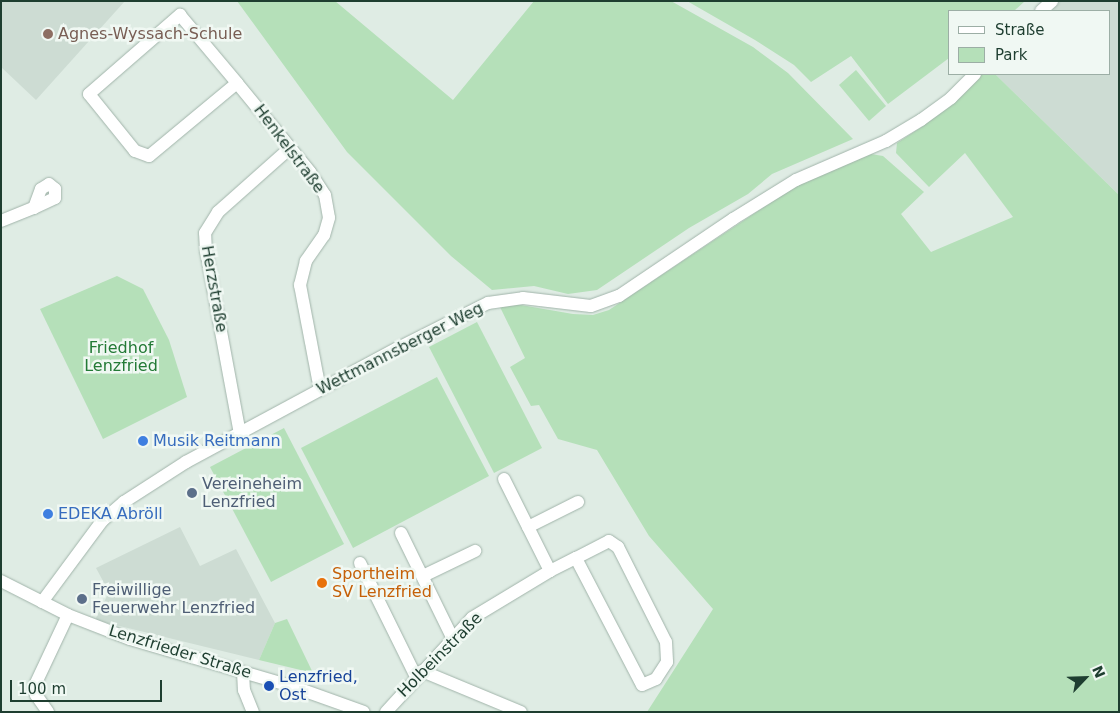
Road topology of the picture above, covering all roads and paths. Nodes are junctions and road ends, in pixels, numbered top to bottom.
1 (1052, 1) edge
2 (1042, 10) edge
3 (974, 75) edge
4 (237, 83) junction
5 (290, 148) junction
6 (34, 208) dead end
7 (1, 221) edge
8 (320, 390) junction
9 (240, 434) junction
10 (504, 479) dead end
11 (578, 502) dead end
12 (528, 527) junction
13 (401, 533) dead end
14 (475, 551) dead end
15 (576, 558) junction
16 (360, 564) dead end
17 (550, 571) junction
18 (423, 576) junction
19 (1, 581) edge
20 (42, 602) junction
21 (68, 615) junction
22 (452, 637) junction
23 (243, 672) junction
24 (419, 674) junction
25 (48, 712) edge
26 (253, 712) edge
27 (364, 712) edge
28 (386, 712) edge
29 (521, 712) edge

1 - 2 street
3 - 8 street, Wettmannsberger Weg
4 - 4 street, Henkelstraße
4 - 5 street, Henkelstraße
5 - 8 street, Henkelstraße
5 - 9 street, Herzstraße
6 - 7 street
8 - 9 street, Wettmannsberger Weg
9 - 20 street, Wettmannsberger Weg
10 - 12 street
11 - 12 street
12 - 17 street
13 - 18 street
14 - 18 street
15 - 15 street, Holbeinstraße
15 - 17 street, Holbeinstraße
16 - 24 street
17 - 22 street, Holbeinstraße
18 - 22 street
19 - 20 street, Lenzfrieder Straße
20 - 21 street, Lenzfrieder Straße
21 - 23 street, Lenzfrieder Straße
21 - 25 street
22 - 24 street, Holbeinstraße
23 - 26 street
23 - 27 street, Lenzfrieder Straße
24 - 28 street, Holbeinstraße
24 - 29 street

